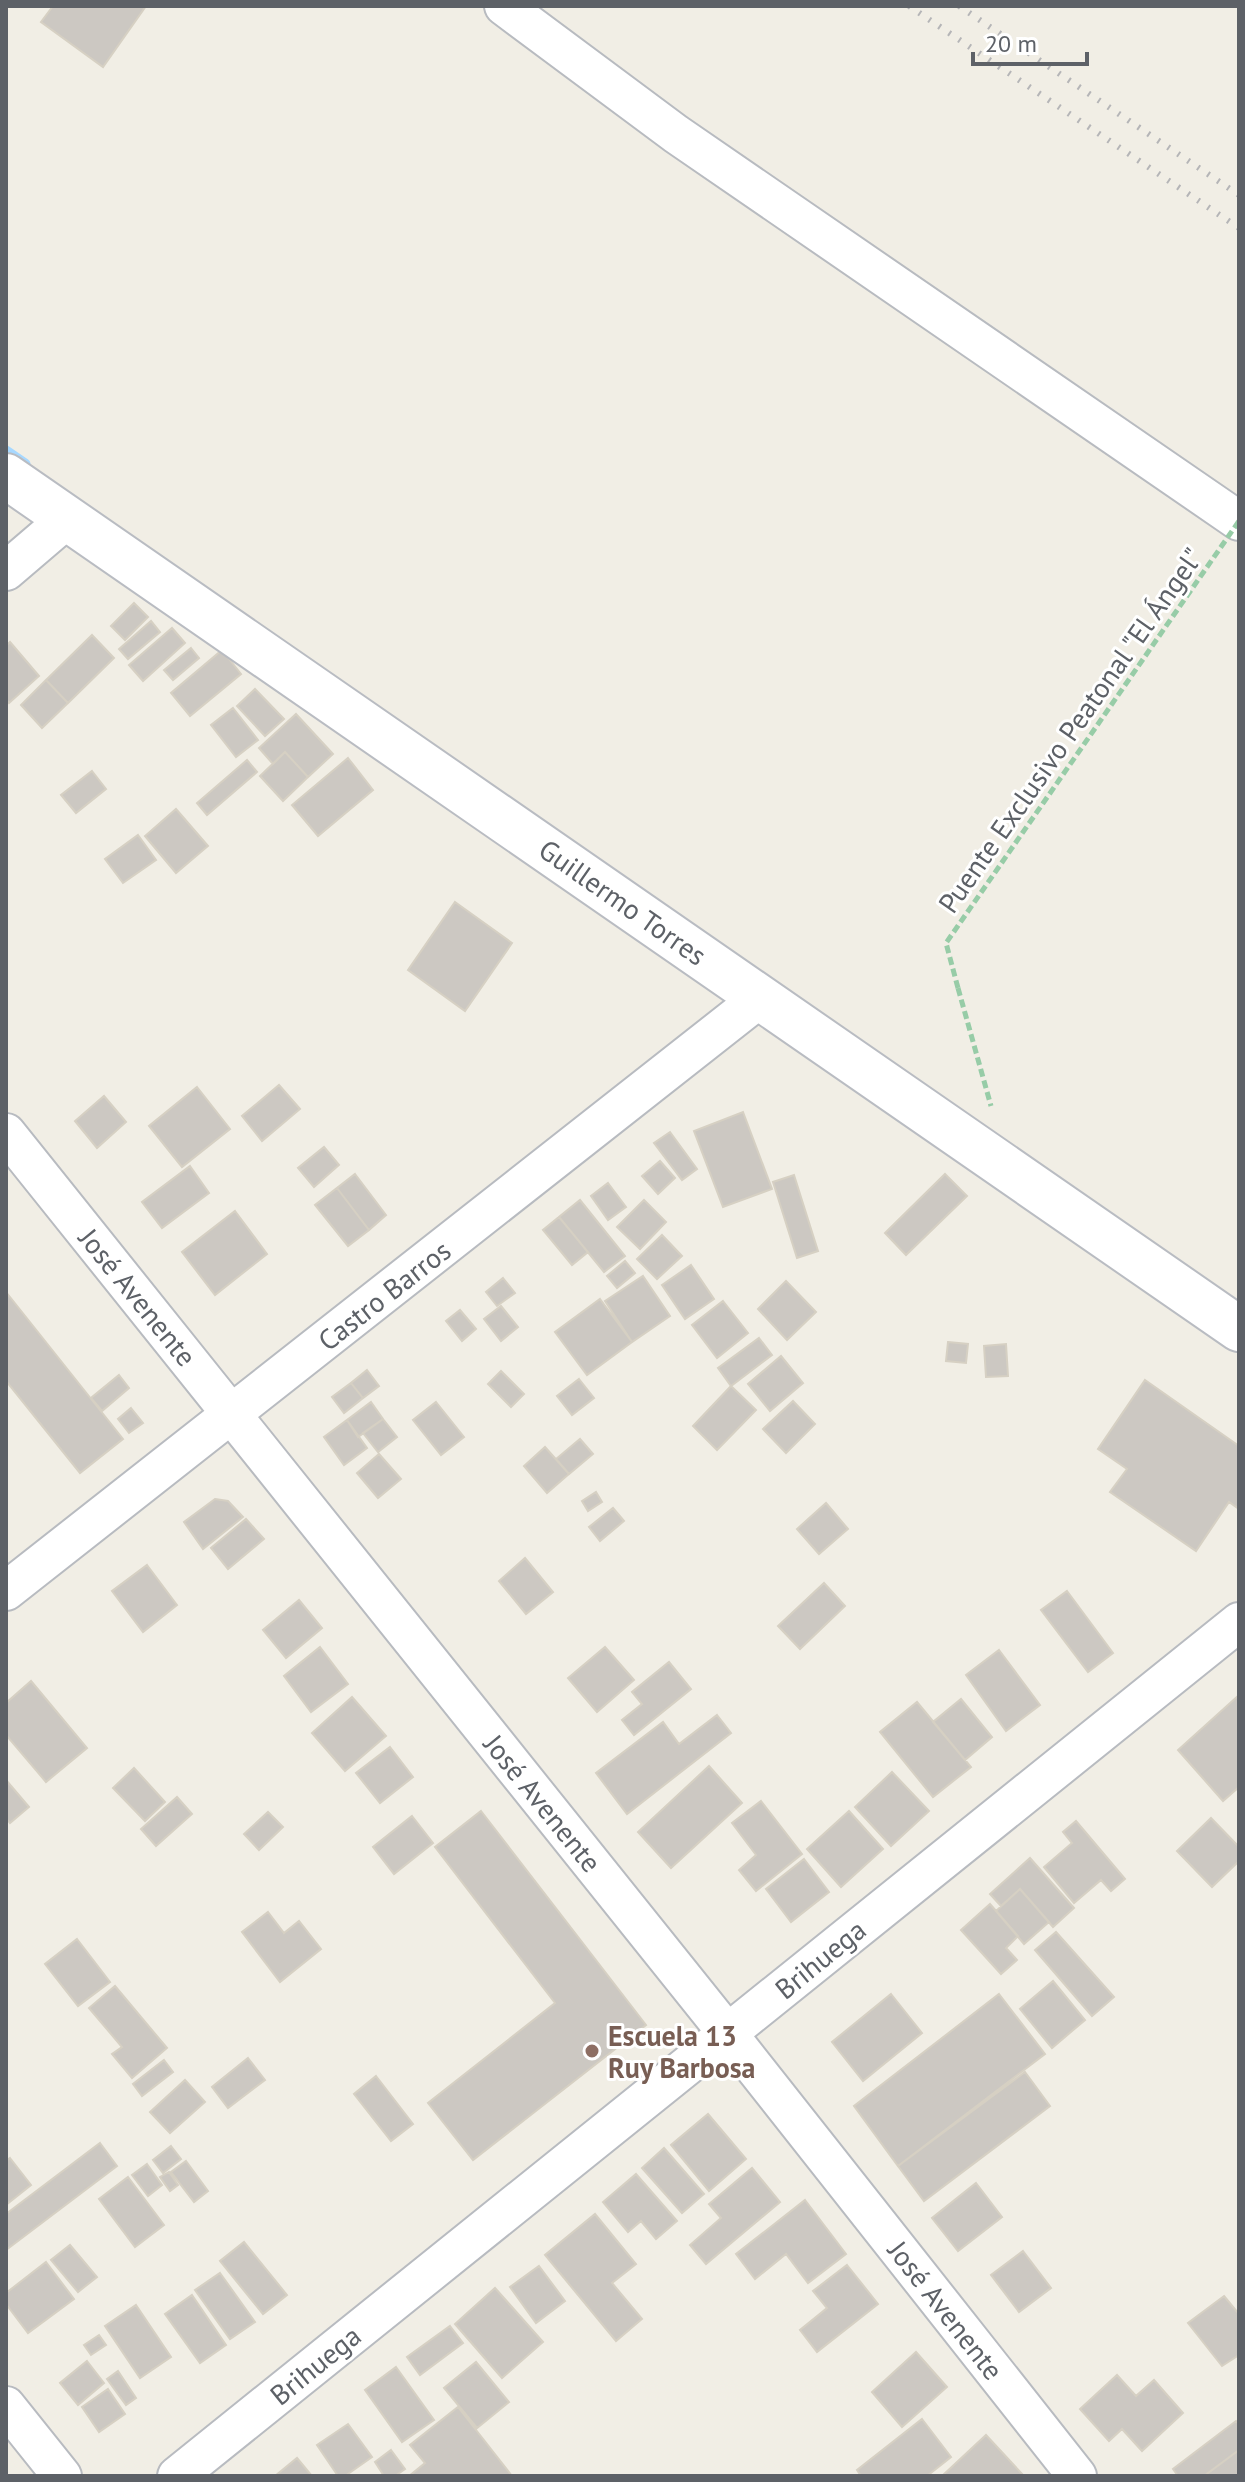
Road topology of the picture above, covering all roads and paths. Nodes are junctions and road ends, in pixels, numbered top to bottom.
1 (504, 6) edge
2 (6, 476) edge
3 (68, 518) junction
4 (1239, 521) edge
5 (6, 571) edge
6 (760, 998) junction
7 (6, 1133) edge
8 (976, 1147) junction
9 (1239, 1329) edge
10 (232, 1415) junction
11 (6, 1591) edge
12 (1239, 1622) edge
13 (728, 2034) junction
14 (6, 2406) edge
15 (62, 2476) edge
16 (177, 2476) edge
17 (1077, 2476) edge

1 - 4 street
2 - 3 main road, Guillermo Torres
3 - 5 street
3 - 6 main road, Guillermo Torres
4 - 8 path, Puente Exclusivo Peatonal "El Ángel", bridge
6 - 8 main road, Guillermo Torres
6 - 10 street, Castro Barros
7 - 10 street, José Avenente
8 - 9 main road, Guillermo Torres
10 - 11 street, Castro Barros
10 - 13 street, José Avenente
12 - 13 street, Brihuega
13 - 16 street, Brihuega
13 - 17 street, José Avenente
14 - 15 street

